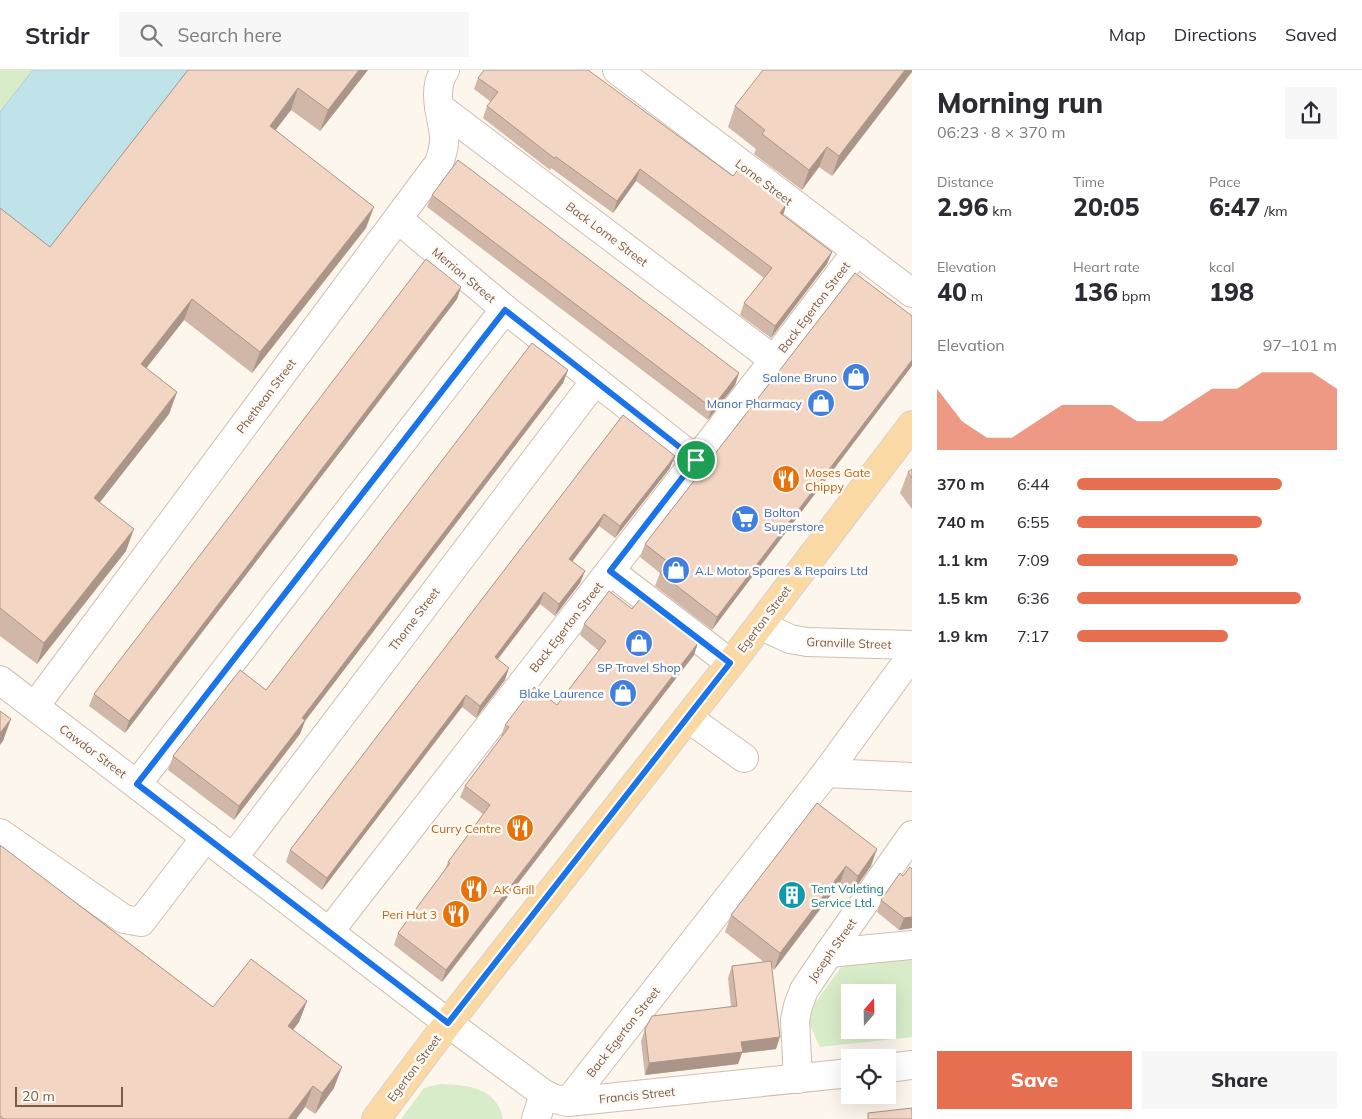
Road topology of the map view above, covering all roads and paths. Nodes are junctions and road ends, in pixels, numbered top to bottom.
1 (445, 70) edge
2 (617, 70) edge
3 (439, 107) junction
4 (398, 219) junction
5 (857, 251) junction
6 (912, 293) edge
7 (505, 310) junction
8 (774, 360) junction
9 (595, 380) junction
10 (912, 425) edge
11 (696, 460) junction
12 (610, 571) junction
13 (760, 625) junction
14 (912, 645) edge
15 (912, 655) edge
16 (730, 663) junction
17 (0, 680) edge
18 (35, 706) junction
19 (688, 718) junction
20 (744, 758) dead end
21 (826, 774) junction
22 (912, 777) edge
23 (137, 784) junction
24 (0, 833) edge
25 (912, 835) edge
26 (206, 837) junction
27 (233, 858) junction
28 (330, 932) junction
29 (912, 945) edge
30 (829, 953) junction
31 (448, 1023) junction
32 (912, 1065) edge
33 (896, 1067) edge
34 (841, 1074) edge
35 (798, 1079) junction
36 (549, 1105) edge
37 (376, 1119) edge

1 - 3 street, Phethean Street
2 - 5 street, Lorne Street
3 - 4 street, Phethean Street
3 - 8 street, Back Lorne Street
4 - 7 street, Merrion Street
4 - 18 street, Phethean Street
5 - 6 street, Lorne Street
5 - 8 street, Back Egerton Street
7 - 9 street, Merrion Street
7 - 23 street
8 - 11 street, Back Egerton Street
9 - 11 street, Merrion Street
9 - 27 street, Thorne Street
10 - 13 main road, Egerton Street
11 - 12 street, Back Egerton Street
12 - 16 street
12 - 28 street, Back Egerton Street
13 - 14 street, Granville Street
13 - 16 main road, Egerton Street
15 - 21 street, Back Egerton Street
16 - 19 main road, Egerton Street
17 - 18 street, Cawdor Street
18 - 23 street, Cawdor Street
19 - 20 street
19 - 31 main road, Egerton Street
21 - 22 street
21 - 36 street, Back Egerton Street
23 - 26 street, Cawdor Street
24 - 26 street
25 - 30 street, Joseph Street
26 - 27 street, Cawdor Street
27 - 28 street, Cawdor Street
28 - 31 street, Cawdor Street
29 - 30 street
30 - 35 street, Joseph Street
31 - 36 street
31 - 37 main road, Egerton Street
32 - 33 street
34 - 35 street, Francis Street
35 - 36 street, Francis Street

